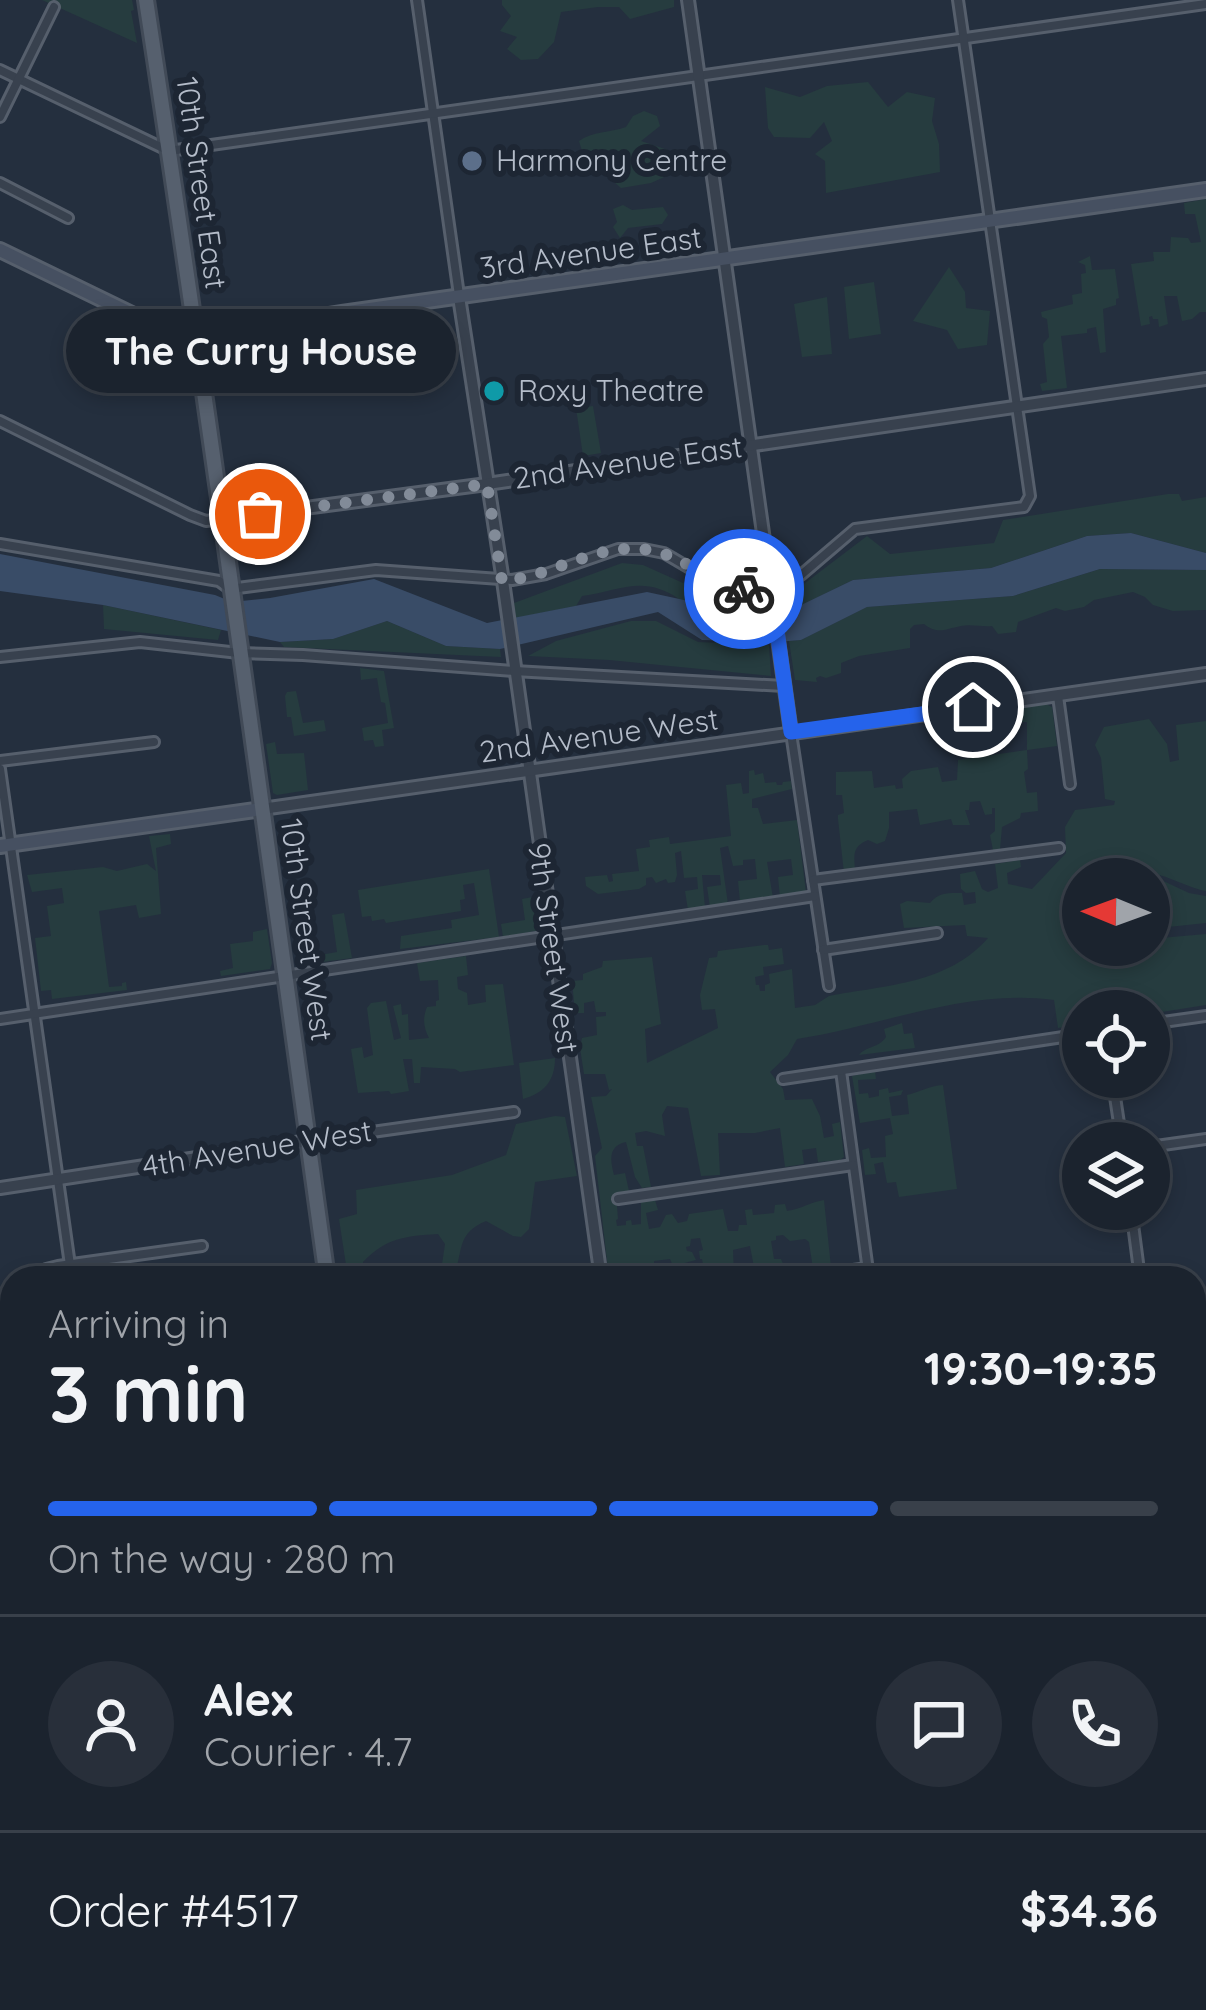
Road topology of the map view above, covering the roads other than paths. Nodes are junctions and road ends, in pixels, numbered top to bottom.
1 (146, 0) edge
2 (417, 0) edge
3 (688, 0) edge
4 (958, 0) edge
5 (1206, 4) edge
6 (54, 7) dead end
7 (964, 36) junction
8 (0, 70) edge
9 (698, 75) junction
10 (19, 79) junction
11 (433, 113) junction
12 (0, 117) edge
13 (169, 151) junction
14 (0, 183) edge
15 (1206, 190) edge
16 (68, 218) dead end
17 (990, 221) junction
18 (0, 250) edge
19 (724, 258) junction
20 (459, 297) junction
21 (196, 336) junction
22 (1206, 380) edge
23 (1017, 407) junction
24 (0, 421) edge
25 (752, 446) junction
26 (487, 484) junction
27 (222, 519) junction
28 (0, 544) edge
29 (502, 581) junction
30 (771, 587) junction
31 (231, 595) junction
32 (238, 646) junction
33 (0, 657) edge
34 (513, 665) junction
35 (1206, 674) edge
36 (784, 686) junction
37 (1058, 696) junction
38 (791, 732) junction
39 (154, 742) dead end
40 (0, 765) edge
41 (529, 771) junction
42 (1070, 784) dead end
43 (262, 809) junction
44 (5, 845) edge
45 (1059, 848) dead end
46 (813, 880) junction
47 (815, 896) junction
48 (937, 933) dead end
49 (551, 936) junction
50 (823, 950) junction
51 (284, 976) junction
52 (829, 986) dead end
53 (33, 1013) junction
54 (1206, 1016) edge
55 (0, 1019) edge
56 (1170, 1021) edge
57 (1062, 1037) edge
58 (842, 1071) junction
59 (783, 1079) dead end
60 (514, 1112) dead end
61 (1206, 1139) edge
62 (308, 1141) junction
63 (1170, 1145) edge
64 (853, 1165) junction
65 (58, 1180) junction
66 (0, 1188) edge
67 (617, 1199) dead end
68 (1134, 1230) edge
69 (202, 1246) dead end
70 (70, 1264) junction
71 (60, 1266) edge
72 (325, 1266) edge
73 (599, 1266) edge
74 (867, 1266) edge
75 (1138, 1266) edge

1 - 13 main road, 10th Street East
2 - 11 street
3 - 9 street
4 - 7 street
5 - 7 street
6 - 10 street
7 - 9 street
7 - 17 street
8 - 10 street
9 - 11 street
9 - 19 street
10 - 12 street
10 - 13 street
11 - 13 street
11 - 20 street
13 - 21 main road, 10th Street East
14 - 16 street
15 - 17 main road, 3rd Avenue East
17 - 19 main road, 3rd Avenue East
17 - 23 street
18 - 21 main road, 3rd Avenue East
19 - 20 main road, 3rd Avenue East
19 - 25 street
20 - 21 main road, 3rd Avenue East
20 - 26 street, 9th Street West
21 - 27 main road, 10th Street East
22 - 23 street, 2nd Avenue East
23 - 25 street, 2nd Avenue East
23 - 30 street
24 - 27 street, 2nd Avenue East
25 - 26 street, 2nd Avenue East
25 - 30 street
26 - 27 street, 2nd Avenue East
26 - 29 street, 9th Street West
27 - 31 main road, 10th Street East
28 - 31 street
29 - 30 street
29 - 31 street
29 - 34 street, 9th Street West
30 - 36 street
31 - 32 main road, 10th Street West
32 - 33 street
32 - 34 street
32 - 43 main road, 10th Street West
34 - 36 street
34 - 41 street, 9th Street West
35 - 37 street, 2nd Avenue West
36 - 38 street
37 - 38 street, 2nd Avenue West
37 - 42 street
38 - 41 street, 2nd Avenue West
38 - 46 street
39 - 40 street
40 - 44 street
41 - 43 street, 2nd Avenue West
41 - 49 street, 9th Street West
43 - 44 main road, 2nd Avenue West
43 - 51 main road, 10th Street West
44 - 53 street
45 - 46 street
46 - 47 street
47 - 49 street
47 - 50 street
48 - 50 street
49 - 51 street
49 - 73 street, 9th Street West
50 - 52 street
51 - 53 street
51 - 62 main road, 10th Street West
53 - 55 street
53 - 65 street
54 - 56 street
57 - 58 street
58 - 59 street
58 - 64 street
60 - 62 street, 4th Avenue West
61 - 63 street
62 - 65 street, 4th Avenue West
62 - 72 main road, 10th Street West
64 - 67 street
64 - 74 street
65 - 66 street, 4th Avenue West
65 - 70 street
68 - 75 street
69 - 70 street
70 - 71 street

